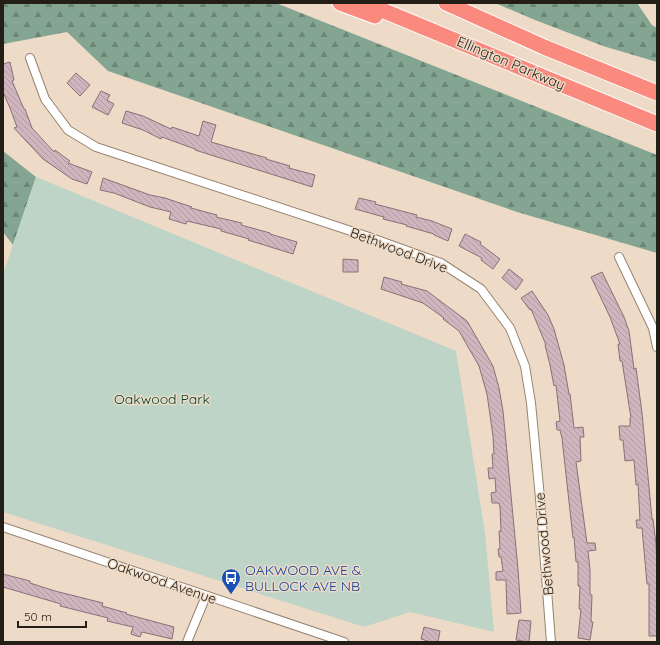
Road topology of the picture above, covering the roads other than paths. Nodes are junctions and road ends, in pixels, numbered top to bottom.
1 (340, 3) edge
2 (366, 3) edge
3 (446, 3) edge
4 (30, 58) dead end
5 (532, 72) junction
6 (657, 93) edge
7 (657, 124) edge
8 (619, 257) dead end
9 (657, 347) edge
10 (3, 527) edge
11 (206, 596) junction
12 (187, 642) edge
13 (344, 642) edge
14 (551, 642) edge

1 - 5 highway
2 - 5 highway, Ellington Parkway
3 - 6 highway, Ellington Parkway
4 - 14 street, Bethwood Drive
5 - 7 highway, Ellington Parkway
8 - 9 street
10 - 11 street, Oakwood Avenue
11 - 12 street
11 - 13 street, Oakwood Avenue

